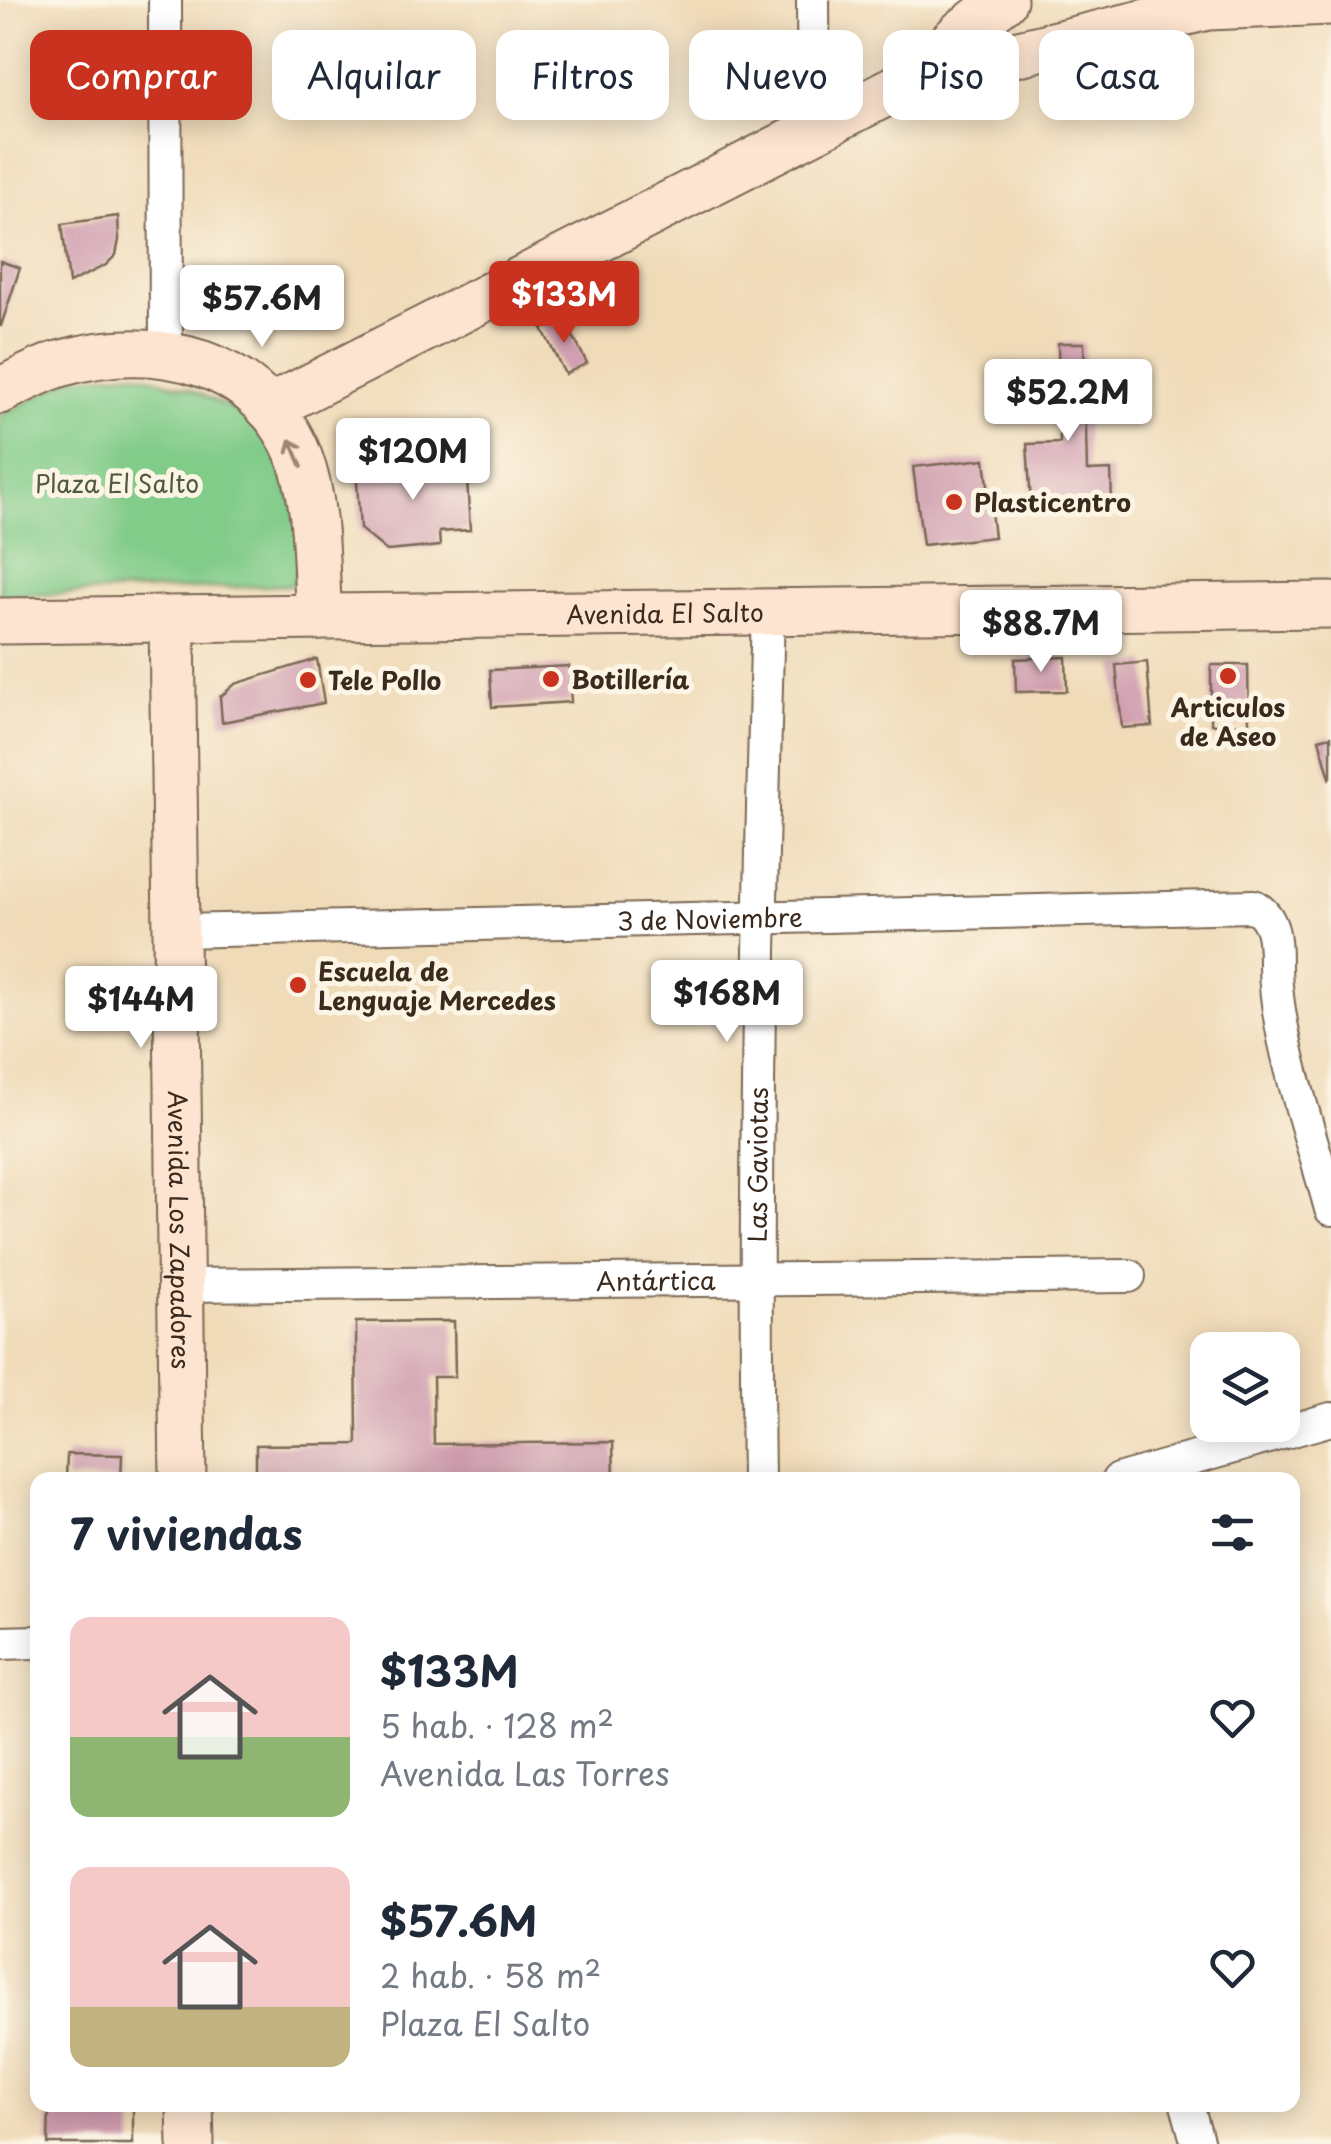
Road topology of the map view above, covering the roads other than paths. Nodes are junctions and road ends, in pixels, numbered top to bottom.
1 (165, 0) edge
2 (813, 0) edge
3 (1004, 0) edge
4 (1331, 2) edge
5 (1194, 3) edge
6 (965, 30) edge
7 (1019, 50) edge
8 (883, 95) edge
9 (814, 130) junction
10 (166, 355) junction
11 (0, 390) edge
12 (269, 408) junction
13 (1331, 605) edge
14 (768, 611) junction
15 (319, 618) junction
16 (172, 620) junction
17 (0, 621) edge
18 (759, 916) junction
19 (178, 931) junction
20 (1331, 1209) edge
21 (1130, 1276) dead end
22 (756, 1280) junction
23 (181, 1285) junction
24 (1331, 1420) edge
25 (183, 1472) edge
26 (758, 1472) edge
27 (1146, 1472) edge
28 (30, 1642) edge
29 (0, 1643) edge
30 (190, 2112) edge
31 (1190, 2112) edge
32 (191, 2144) edge
33 (1198, 2144) edge

1 - 10 street
2 - 9 street
3 - 6 main road
4 - 5 main road
5 - 7 main road
8 - 9 main road
9 - 12 main road
10 - 11 main road
10 - 12 main road
15 -> 12 main road
13 - 14 main road, Avenida El Salto
14 - 15 main road, Avenida El Salto
14 - 18 street, Las Gaviotas
15 - 16 main road, Avenida El Salto
16 - 17 main road, Avenida El Salto
16 - 19 main road, Avenida Los Zapadores
18 - 19 street, 3 de Noviembre
18 - 20 street, 3 de Noviembre
18 - 22 street, Las Gaviotas
19 - 23 main road, Avenida Los Zapadores
21 - 22 street, Antártica
22 - 23 street, Antártica
22 - 26 street, Las Gaviotas
23 - 25 main road, Avenida Los Zapadores
24 - 27 street
28 - 29 street
30 - 32 main road
31 - 33 street

